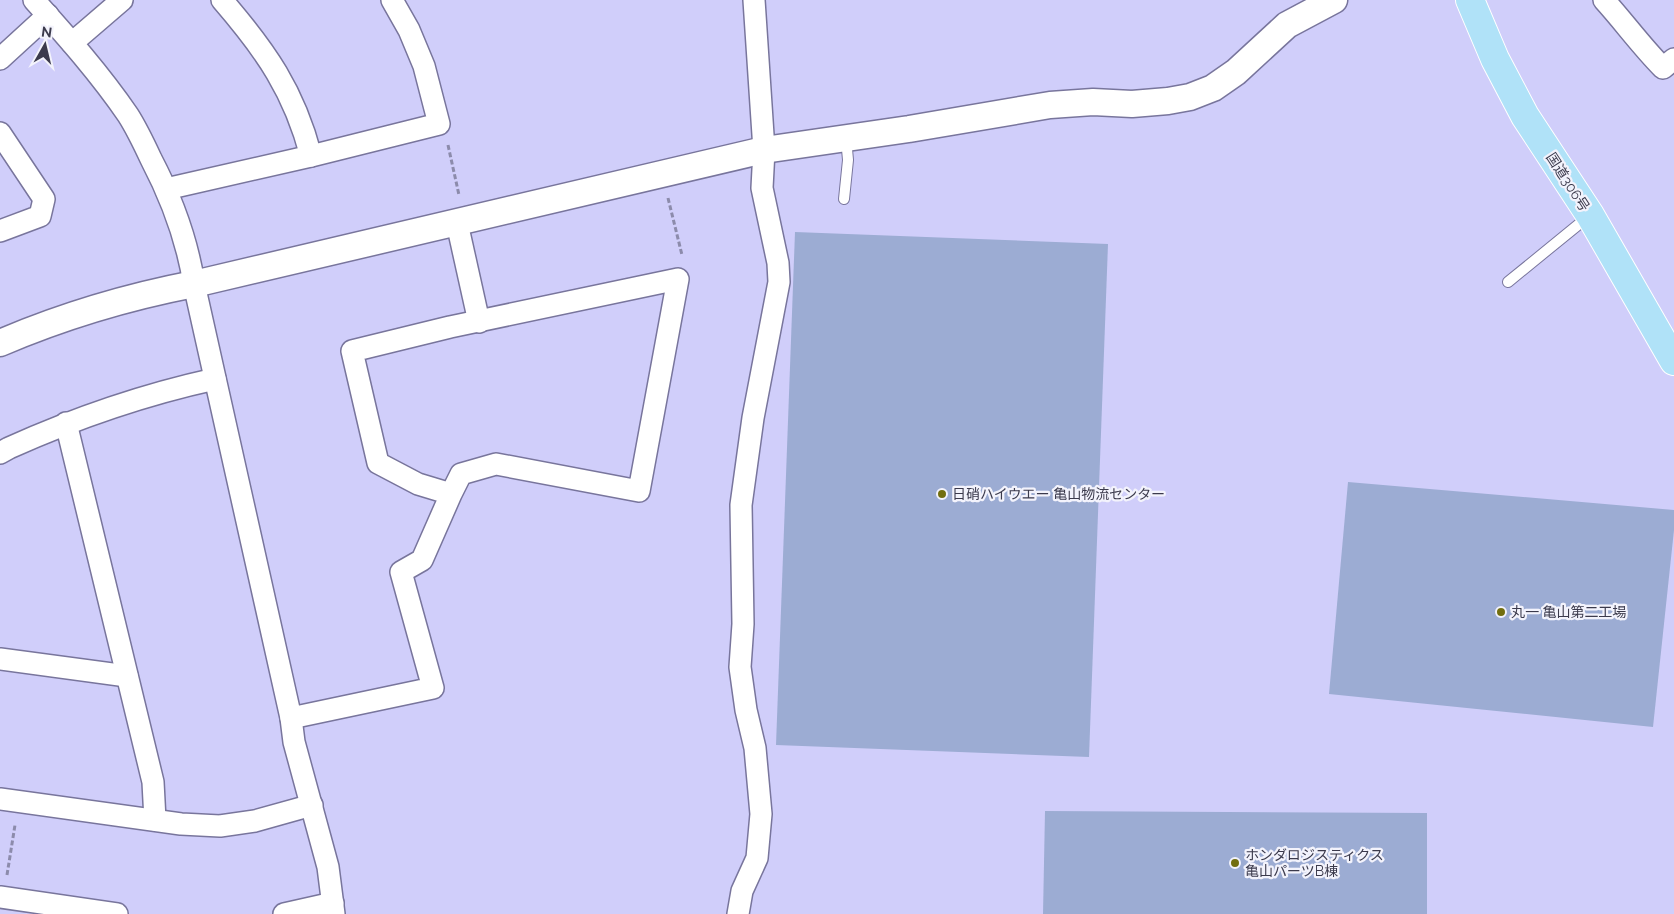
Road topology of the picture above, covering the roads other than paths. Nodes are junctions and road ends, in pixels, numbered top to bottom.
1 (122, 0) edge
2 (222, 0) edge
3 (392, 0) edge
4 (754, 0) edge
5 (1334, 0) edge
6 (1470, 0) edge
7 (1604, 0) edge
8 (41, 8) edge
9 (72, 43) junction
10 (0, 58) edge
11 (1670, 70) edge
12 (0, 133) edge
13 (846, 137) junction
14 (764, 150) junction
15 (311, 156) junction
16 (166, 189) junction
17 (844, 199) dead end
18 (1590, 215) junction
19 (461, 222) junction
20 (0, 231) edge
21 (1508, 282) dead end
22 (194, 284) junction
23 (479, 322) junction
24 (0, 343) edge
25 (1674, 361) edge
26 (215, 379) junction
27 (66, 423) junction
28 (0, 453) edge
29 (451, 494) junction
30 (0, 659) edge
31 (127, 676) junction
32 (291, 718) junction
33 (9, 801) edge
34 (312, 805) junction
35 (154, 820) junction
36 (0, 897) edge
37 (333, 908) edge
38 (117, 914) edge
39 (284, 914) edge
40 (738, 914) edge

1 - 9 street
2 - 15 street
3 - 15 street
4 - 14 street
5 - 13 street
6 - 18 highway, 国道306号
7 - 11 street
8 - 9 street
8 - 10 street
9 - 16 street
12 - 20 street
13 - 14 street
13 - 17 lane
14 - 19 street
14 - 40 street
15 - 16 street
16 - 22 street
18 - 21 lane
18 - 25 highway, 国道306号
19 - 22 street
19 - 23 street
22 - 24 street
22 - 26 street
23 - 29 street
23 - 29 street
26 - 27 street
26 - 32 street
27 - 28 street
27 - 31 street
29 - 32 street
30 - 31 street
31 - 35 street
32 - 34 street
33 - 35 street
34 - 35 street
34 - 37 street
36 - 38 street
37 - 39 street

